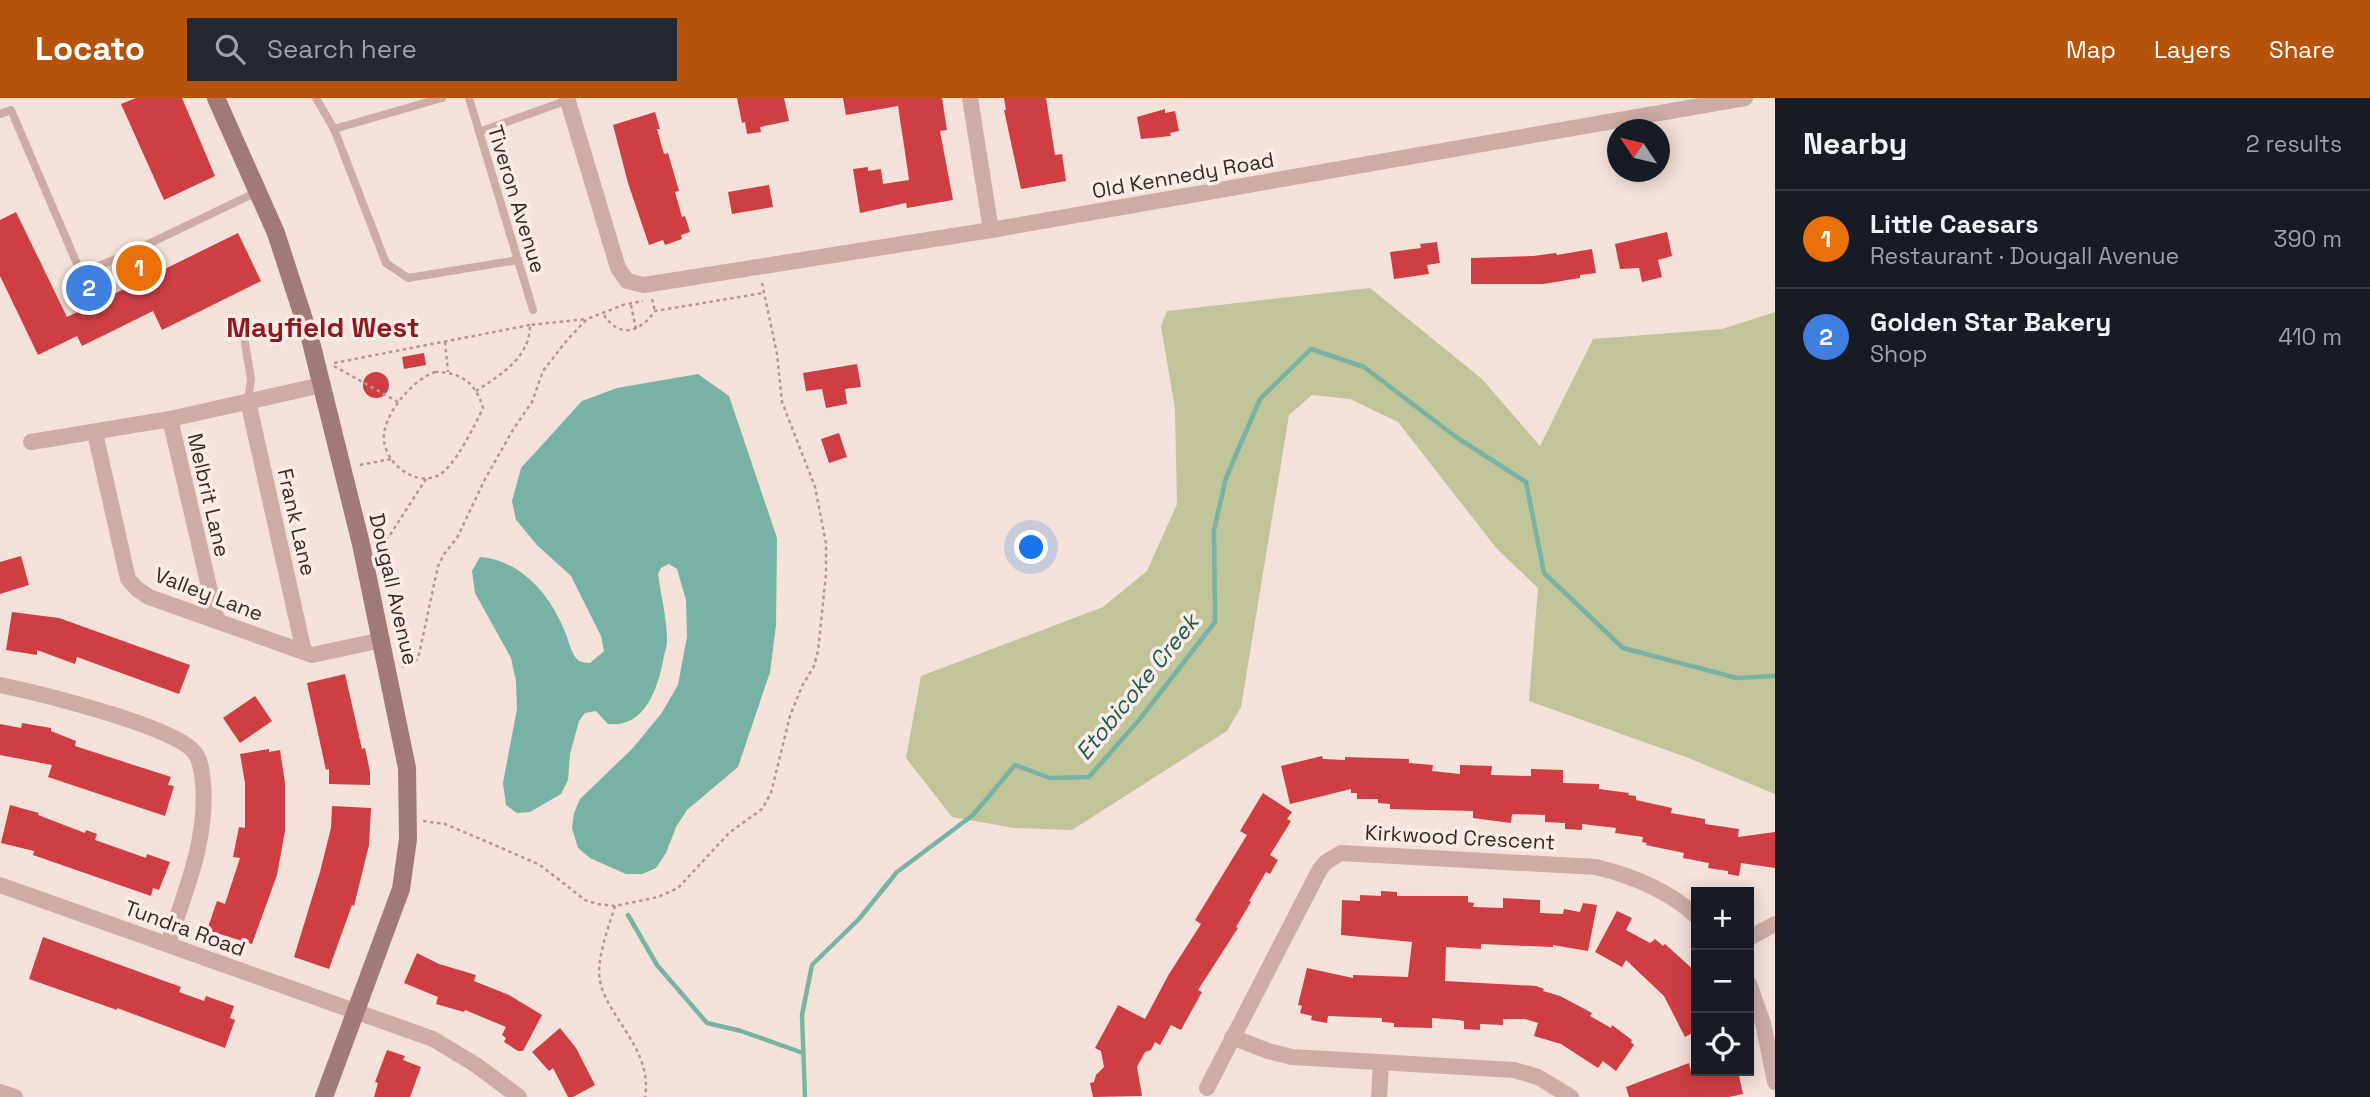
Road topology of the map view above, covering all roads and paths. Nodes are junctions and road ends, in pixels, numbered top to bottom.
1 (216, 98) edge
2 (316, 98) edge
3 (442, 98) edge
4 (469, 98) edge
5 (970, 98) edge
6 (1745, 98) edge
7 (570, 99) edge
8 (0, 114) edge
9 (334, 129) junction
10 (479, 132) junction
11 (259, 191) junction
12 (991, 230) junction
13 (518, 260) junction
14 (758, 266) junction
15 (763, 293) junction
16 (630, 304) junction
17 (533, 310) dead end
18 (655, 311) junction
19 (603, 313) junction
20 (587, 319) junction
21 (530, 325) junction
22 (636, 329) junction
23 (244, 337) dead end
24 (445, 342) junction
25 (448, 372) junction
26 (322, 385) junction
27 (476, 391) junction
28 (248, 401) junction
29 (398, 402) junction
30 (170, 419) junction
31 (95, 433) junction
32 (31, 442) dead end
33 (391, 459) junction
34 (342, 468) junction
35 (426, 479) junction
36 (361, 544) junction
37 (217, 621) junction
38 (382, 640) junction
39 (304, 652) junction
40 (390, 674) junction
41 (0, 685) edge
42 (409, 819) junction
43 (0, 885) edge
44 (615, 906) junction
45 (1691, 912) edge
46 (1775, 924) edge
47 (1754, 935) edge
48 (168, 944) junction
49 (1754, 999) edge
50 (356, 1011) junction
51 (1232, 1037) junction
52 (1381, 1063) junction
53 (1775, 1082) edge
54 (1207, 1088) dead end
55 (0, 1092) edge
56 (15, 1097) edge
57 (324, 1097) edge
58 (519, 1097) edge
59 (645, 1097) edge
60 (1379, 1097) edge
61 (1570, 1097) edge

1 - 11 street, Dougall Avenue
2 - 9 lane
3 - 9 lane
4 - 10 lane, Tiveron Avenue
5 - 12 street
6 - 12 street, Old Kennedy Road
7 - 10 lane
7 - 14 street, Old Kennedy Road
8 - 11 lane
9 - 13 lane
10 - 13 lane, Tiveron Avenue
11 - 26 street, Dougall Avenue
12 - 14 street, Old Kennedy Road
13 - 17 lane, Tiveron Avenue
14 - 15 path
15 - 18 path
15 - 44 path
16 - 18 path
16 - 19 path
16 - 22 path
18 - 22 path
19 - 20 path
19 - 22 path
20 - 21 path
20 - 40 path
21 - 24 path
21 - 27 path
23 - 28 lane
24 - 25 path
24 - 29 path
25 - 27 path
25 - 29 path
26 - 28 street
26 - 34 street, Dougall Avenue
27 - 35 path
28 - 30 street
28 - 39 street, Frank Lane
29 - 33 path
30 - 31 street
30 - 37 street, Melbrit Lane
31 - 32 street
31 - 37 street, Valley Lane
33 - 34 path
33 - 35 path
34 - 36 street, Dougall Avenue
35 - 36 path
36 - 38 street, Dougall Avenue
37 - 39 street, Valley Lane
38 - 39 street, Valley Lane
38 - 40 street, Dougall Avenue
40 - 42 street, Dougall Avenue
41 - 48 street
42 - 44 path
42 - 50 street, Dougall Avenue
43 - 48 street, Tundra Road
44 - 59 path
45 - 51 street, Kirkwood Crescent
46 - 47 street
48 - 50 street, Tundra Road
49 - 53 street
50 - 57 street, Dougall Avenue
50 - 58 street, Tundra Road
51 - 52 street
51 - 54 street, Kirkwood Crescent
52 - 60 street
52 - 61 street
55 - 56 street

